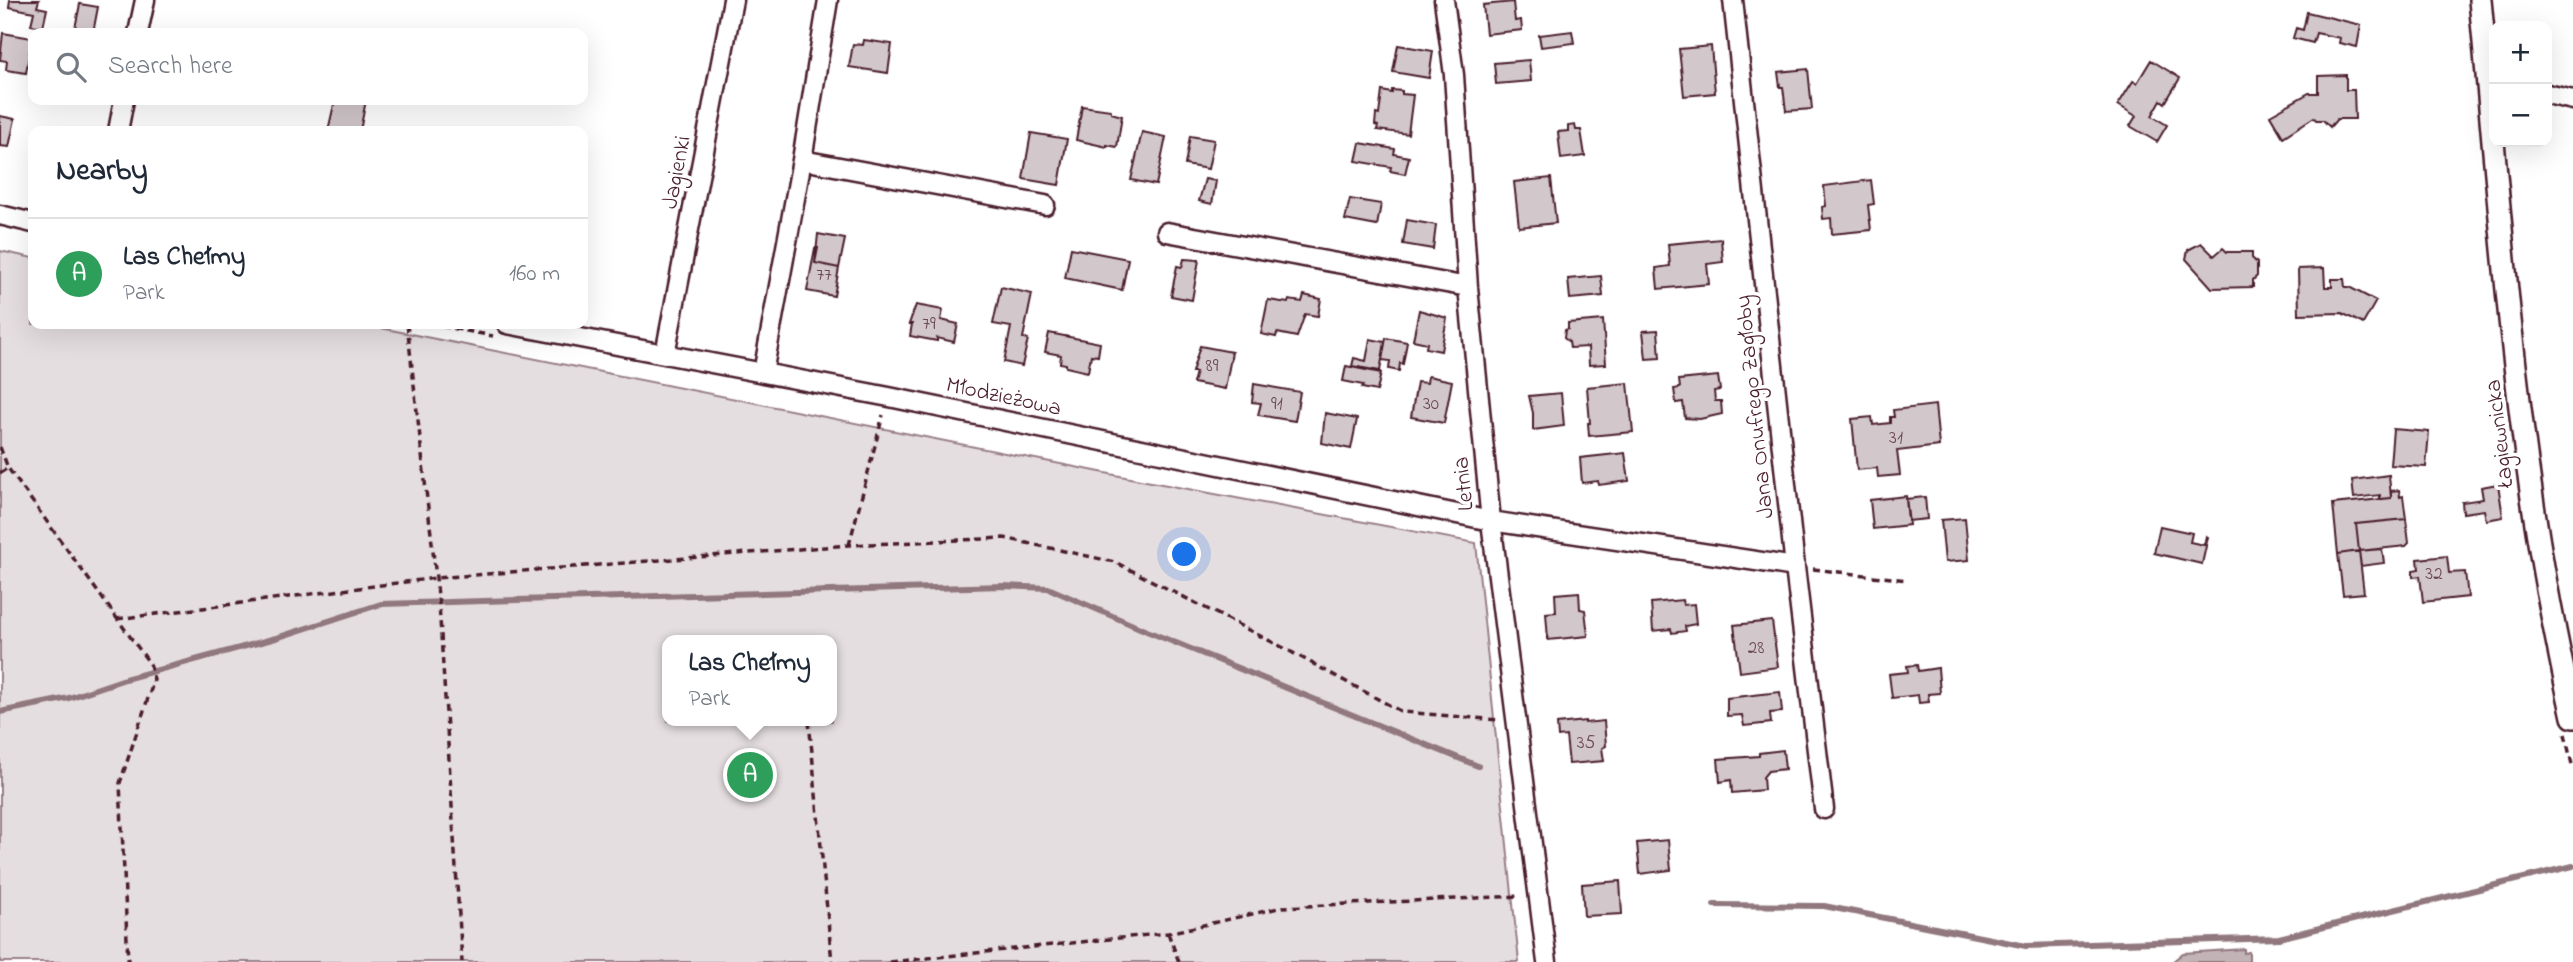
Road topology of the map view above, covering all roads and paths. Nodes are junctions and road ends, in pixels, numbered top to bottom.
1 (145, 0) edge
2 (733, 0) edge
3 (828, 0) edge
4 (1444, 0) edge
5 (1733, 0) edge
6 (2480, 0) edge
7 (139, 28) edge
8 (2489, 65) edge
9 (2491, 84) edge
10 (2552, 95) edge
11 (2573, 100) edge
12 (123, 105) edge
13 (119, 126) edge
14 (802, 160) junction
15 (1045, 205) dead end
16 (0, 215) edge
17 (28, 222) edge
18 (1167, 232) dead end
19 (1468, 287) junction
20 (408, 329) edge
21 (533, 329) edge
22 (665, 354) junction
23 (763, 373) junction
24 (889, 397) junction
25 (0, 447) edge
26 (8, 468) junction
27 (0, 473) edge
28 (1490, 521) junction
29 (849, 545) junction
30 (1795, 567) junction
31 (436, 578) junction
32 (1908, 580) dead end
33 (117, 619) junction
34 (2573, 718) edge
35 (1517, 721) junction
36 (809, 726) edge
37 (1824, 809) dead end
38 (1539, 895) junction
39 (1167, 933) junction
40 (128, 962) edge
41 (462, 962) edge
42 (832, 962) edge
43 (890, 962) edge
44 (1179, 962) edge
45 (1547, 962) edge

1 - 7 street
2 - 22 street, Jagienki
3 - 14 street
4 - 19 street, Letnia
5 - 30 street, Jana Onufrego Zagłoby
6 - 8 street, Łagiewnicka
9 - 34 street, Łagiewnicka
10 - 11 street
12 - 13 street
14 - 15 street
14 - 23 street
16 - 17 street
18 - 19 street
19 - 28 street, Letnia
20 - 31 path
21 - 22 street, Młodzieżowa
22 - 23 street, Młodzieżowa
23 - 24 street, Młodzieżowa
24 - 28 street, Młodzieżowa
24 - 29 path
25 - 26 path
26 - 27 path
26 - 33 path
28 - 30 street, Młodzieżowa
28 - 35 street, Letnia
29 - 31 path
29 - 35 path
30 - 32 path
30 - 37 street, Jana Onufrego Zagłoby
31 - 33 path
31 - 41 path
33 - 40 path
35 - 38 street, Letnia
36 - 42 path
38 - 39 path
38 - 45 street, Letnia
39 - 43 path
39 - 44 path

